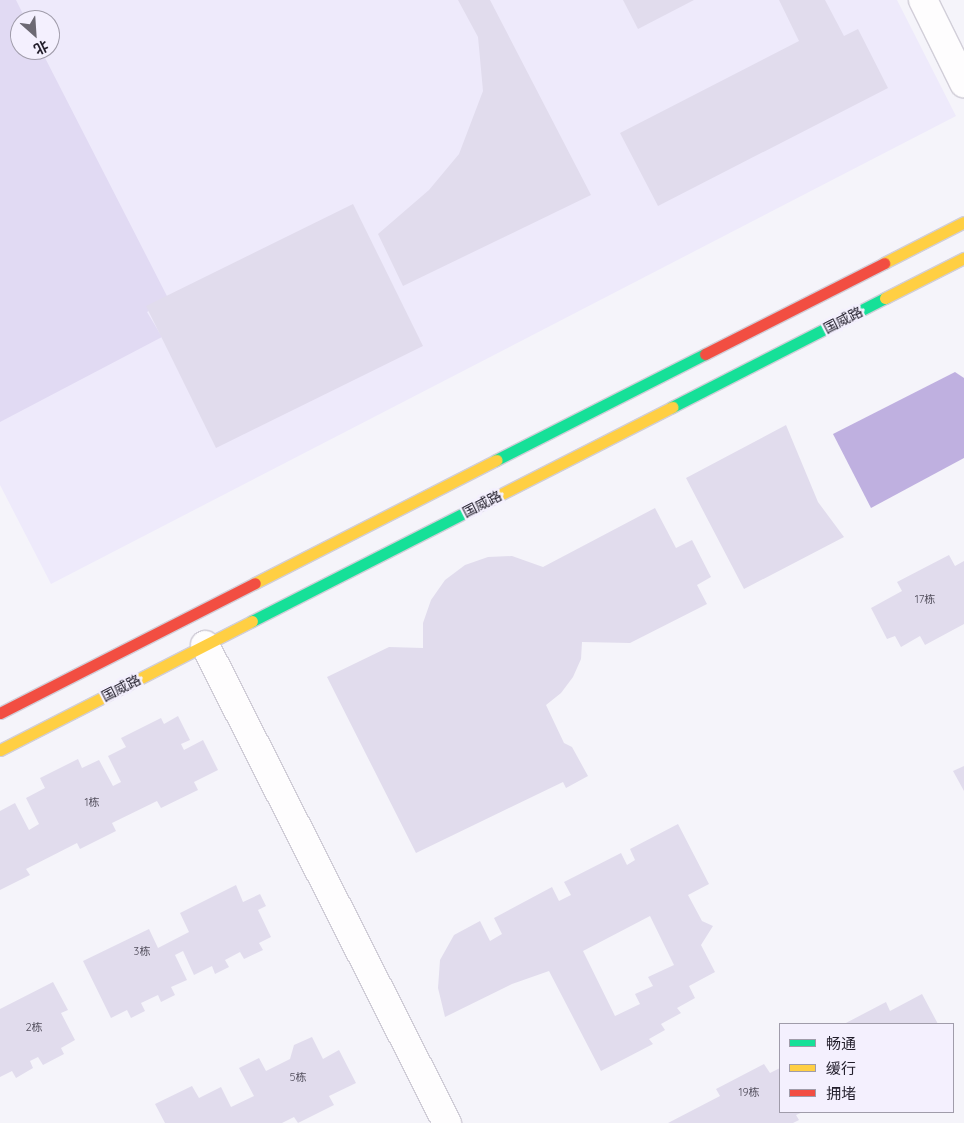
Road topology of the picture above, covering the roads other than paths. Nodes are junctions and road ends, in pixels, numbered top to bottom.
1 (922, 0) edge
2 (964, 83) edge
3 (964, 222) edge
4 (964, 258) edge
5 (204, 646) junction
6 (0, 713) edge
7 (0, 750) edge
8 (447, 1123) edge

1 - 2 street
3 - 6 street
4 - 5 street, 国威路
5 - 7 street, 国威路
5 - 8 street

